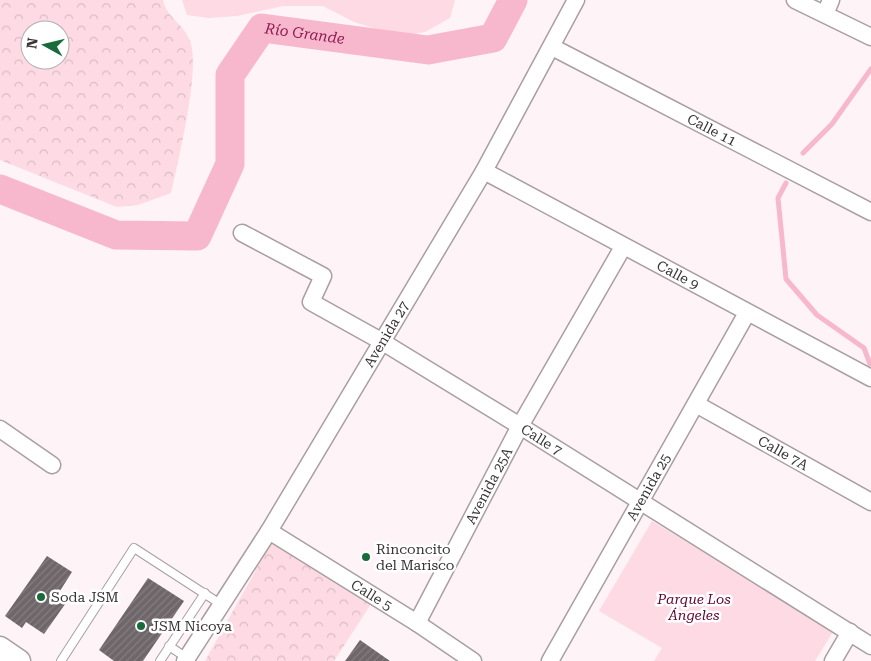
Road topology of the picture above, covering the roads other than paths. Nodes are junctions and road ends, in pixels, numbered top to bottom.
1 (576, 0) edge
2 (795, 0) edge
3 (828, 7) edge
4 (871, 37) edge
5 (552, 46) junction
6 (484, 171) junction
7 (871, 212) edge
8 (242, 233) dead end
9 (623, 247) junction
10 (747, 313) junction
11 (381, 341) junction
12 (871, 378) edge
13 (696, 404) junction
14 (520, 426) junction
15 (0, 429) edge
16 (52, 465) dead end
17 (640, 502) junction
18 (871, 502) edge
19 (269, 531) junction
20 (205, 593) junction
21 (222, 605) junction
22 (417, 623) junction
23 (850, 632) junction
24 (169, 646) junction
25 (871, 646) edge
26 (0, 648) edge
27 (186, 660) edge
28 (19, 661) edge
29 (61, 661) edge
30 (160, 661) edge
31 (473, 661) edge
32 (550, 661) edge
33 (833, 661) edge

1 - 5 street, Avenida 27
2 - 3 street
3 - 4 street
5 - 6 street, Avenida 27
5 - 7 street, Calle 11
6 - 9 street, Calle 9
6 - 11 street, Avenida 27
8 - 11 street, Calle 7
9 - 10 street, Calle 9
9 - 14 street, Avenida 25A
10 - 12 street, Calle 9
10 - 13 street, Avenida 25
11 - 14 street, Calle 7
11 - 19 street, Avenida 27
13 - 17 street, Avenida 25
13 - 18 street, Calle 7A
14 - 17 street, Calle 7
14 - 22 street, Avenida 25A
15 - 16 street
17 - 23 street, Calle 7
17 - 32 street, Avenida 25
19 - 21 street, Avenida 27
19 - 22 street, Calle 5
20 - 21 lane
20 - 24 lane
20 - 29 lane
21 - 27 street, Avenida 27
22 - 31 street, Calle 5
23 - 25 street, Calle 7
23 - 33 street
24 - 27 lane
24 - 30 lane
26 - 28 main road

